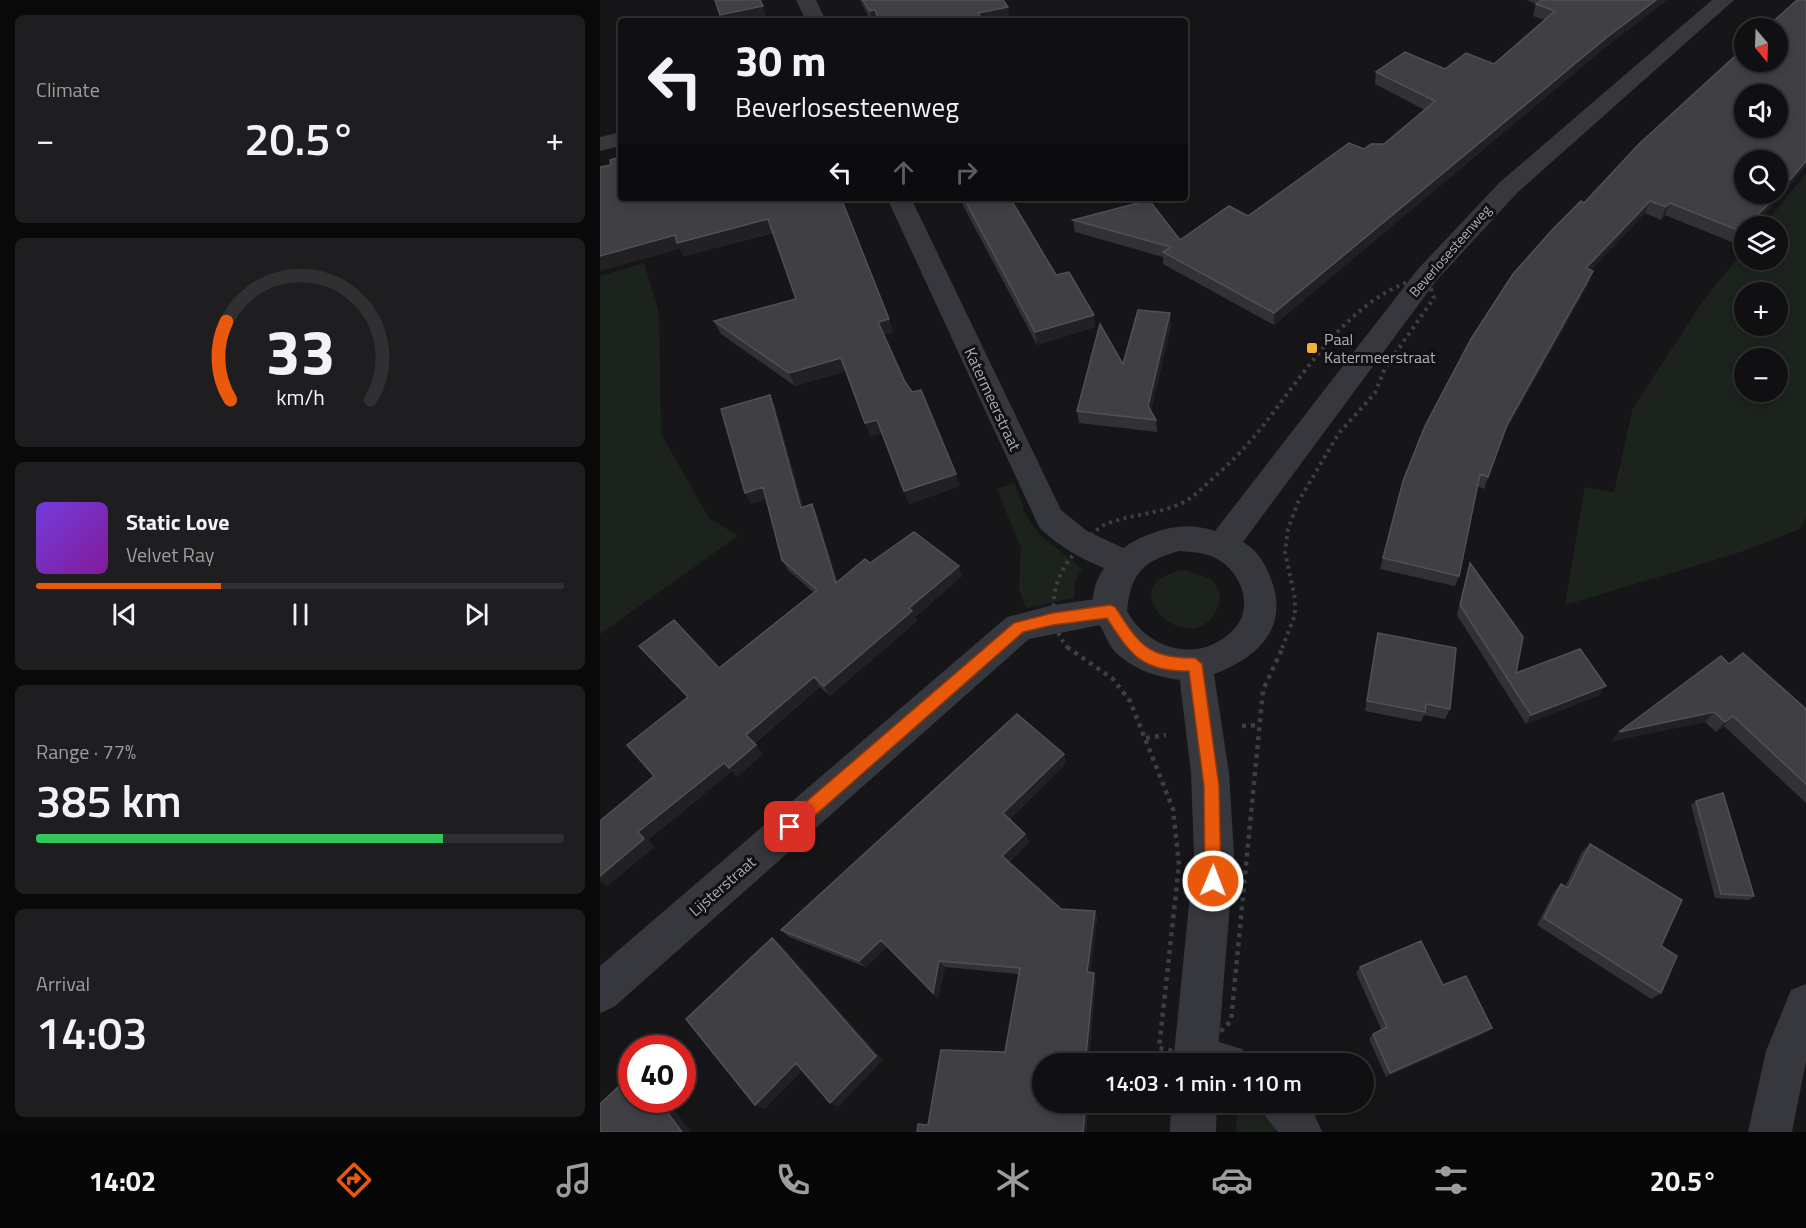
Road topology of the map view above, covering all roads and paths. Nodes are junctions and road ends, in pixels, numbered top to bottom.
1 (806, 0) edge
2 (1725, 0) edge
3 (815, 18) edge
4 (618, 140) edge
5 (600, 144) edge
6 (900, 201) edge
7 (1427, 275) junction
8 (1102, 526) dead end
9 (1222, 546) junction
10 (1068, 561) dead end
11 (1125, 563) junction
12 (1053, 599) dead end
13 (1110, 611) junction
14 (1060, 639) dead end
15 (1195, 664) junction
16 (600, 993) edge
17 (1806, 1005) edge
18 (1177, 1053) edge
19 (1206, 1053) edge
20 (1211, 1053) edge
21 (1194, 1113) edge
22 (1290, 1113) edge
23 (1193, 1132) edge
24 (1300, 1132) edge
25 (1770, 1132) edge

1 - 3 street
2 - 7 street, Beverlosesteenweg
4 - 5 street
6 - 11 street, Katermeerstraat
7 - 8 path
7 - 9 street, Beverlosesteenweg
7 - 20 path
9 - 11 street
9 - 15 street
10 - 12 path
11 - 13 street
13 - 15 street
13 - 16 street, Lijsterstraat
14 - 18 path
15 - 19 street
17 - 25 street
21 - 23 street
22 - 24 street

